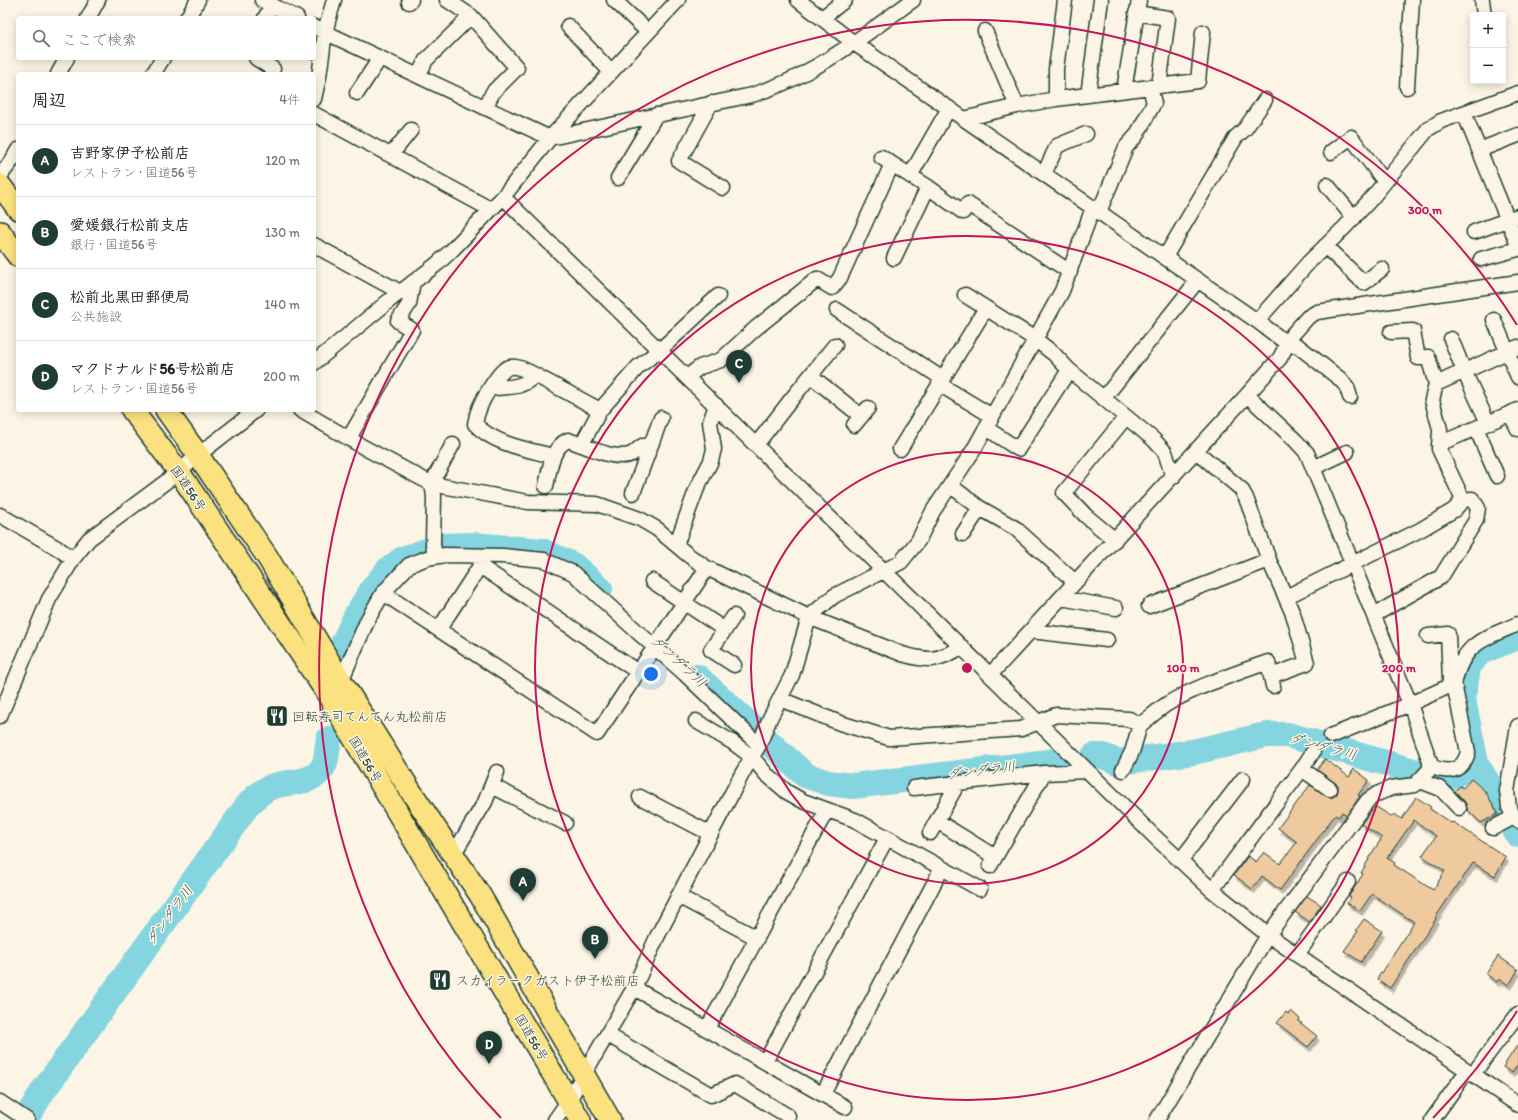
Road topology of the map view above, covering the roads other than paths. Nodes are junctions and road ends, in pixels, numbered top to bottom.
1 (98, 0) edge
2 (198, 0) edge
3 (334, 0) edge
4 (447, 0) edge
5 (614, 0) edge
6 (678, 0) edge
7 (798, 0) edge
8 (846, 0) edge
9 (913, 0) edge
10 (1065, 0) edge
11 (1101, 0) edge
12 (1412, 0) edge
13 (1482, 0) edge
14 (267, 3) edge
15 (1138, 6) edge
16 (1484, 12) edge
17 (89, 16) edge
18 (188, 16) edge
19 (265, 16) edge
20 (293, 16) edge
21 (471, 16) junction
22 (825, 20) junction
23 (568, 26) dead end
24 (319, 30) edge
25 (984, 31) dead end
26 (648, 32) junction
27 (1203, 32) dead end
28 (851, 41) junction
29 (380, 58) junction
30 (66, 60) edge
31 (259, 60) edge
32 (273, 68) dead end
33 (59, 72) edge
34 (316, 72) edge
35 (611, 72) junction
36 (418, 76) junction
37 (1154, 86) junction
38 (1407, 86) dead end
39 (1124, 90) junction
40 (357, 93) dead end
41 (1518, 93) edge
42 (1088, 95) junction
43 (1056, 99) junction
44 (1265, 100) dead end
45 (711, 103) junction
46 (1017, 106) junction
47 (485, 108) junction
48 (949, 108) junction
49 (1464, 112) junction
50 (316, 115) edge
51 (656, 115) junction
52 (964, 118) junction
53 (412, 130) dead end
54 (1086, 134) dead end
55 (1518, 134) edge
56 (550, 138) junction
57 (1479, 150) junction
58 (1331, 152) dead end
59 (16, 154) edge
60 (391, 156) junction
61 (1044, 174) junction
62 (0, 176) edge
63 (910, 176) junction
64 (618, 178) dead end
65 (1385, 182) junction
66 (0, 185) edge
67 (1327, 185) dead end
68 (928, 187) junction
69 (723, 188) dead end
70 (503, 197) junction
71 (16, 206) edge
72 (490, 209) junction
73 (1096, 210) junction
74 (1354, 218) junction
75 (1513, 218) edge
76 (0, 232) edge
77 (1474, 232) dead end
78 (1518, 245) edge
79 (316, 246) edge
80 (1325, 246) junction
81 (1518, 249) edge
82 (16, 253) edge
83 (1165, 257) junction
84 (894, 258) dead end
85 (1481, 259) dead end
86 (1382, 269) dead end
87 (1070, 272) junction
88 (1198, 280) junction
89 (413, 282) junction
90 (1518, 282) edge
91 (400, 292) junction
92 (965, 295) dead end
93 (718, 296) dead end
94 (986, 308) junction
95 (837, 310) dead end
96 (1494, 320) dead end
97 (1257, 321) junction
98 (1391, 332) dead end
99 (1035, 339) junction
100 (1451, 339) dead end
101 (1288, 344) junction
102 (836, 345) dead end
103 (660, 350) junction
104 (1513, 350) edge
105 (316, 361) edge
106 (1069, 370) junction
107 (1464, 371) junction
108 (535, 375) junction
109 (811, 376) junction
110 (687, 377) junction
111 (1518, 377) edge
112 (941, 382) junction
113 (1436, 384) junction
114 (490, 388) junction
115 (1247, 395) junction
116 (1350, 397) dead end
117 (1104, 398) junction
118 (716, 405) junction
119 (600, 410) junction
120 (1514, 411) edge
121 (134, 412) edge
122 (167, 412) edge
123 (253, 412) edge
124 (304, 412) edge
125 (861, 416) dead end
126 (1126, 416) junction
127 (661, 418) dead end
128 (989, 422) junction
129 (1482, 425) junction
130 (1518, 429) edge
131 (349, 438) junction
132 (453, 444) dead end
133 (582, 444) junction
134 (1439, 444) junction
135 (756, 445) junction
136 (650, 446) junction
137 (900, 450) dead end
138 (1196, 451) junction
139 (1347, 452) dead end
140 (198, 455) junction
141 (553, 456) junction
142 (1313, 468) junction
143 (179, 472) junction
144 (1497, 476) dead end
145 (1173, 477) junction
146 (432, 484) junction
147 (546, 486) dead end
148 (950, 486) junction
149 (633, 493) dead end
150 (1462, 500) junction
151 (980, 508) junction
152 (0, 515) edge
153 (963, 534) dead end
154 (1114, 540) junction
155 (676, 545) junction
156 (434, 551) junction
157 (73, 559) junction
158 (1269, 560) junction
159 (1351, 564) junction
160 (707, 568) junction
161 (884, 570) junction
162 (652, 581) dead end
163 (1075, 582) junction
164 (383, 593) junction
165 (1286, 597) junction
166 (1061, 598) junction
167 (684, 603) junction
168 (1148, 606) dead end
169 (1116, 608) dead end
170 (1374, 615) junction
171 (734, 616) dead end
172 (808, 617) junction
173 (1518, 624) edge
174 (439, 629) junction
175 (725, 630) junction
176 (1030, 631) junction
177 (1428, 636) dead end
178 (1108, 640) dead end
179 (962, 647) junction
180 (654, 648) junction
181 (734, 666) dead end
182 (638, 672) junction
183 (990, 675) junction
184 (333, 685) junction
185 (1452, 685) junction
186 (780, 699) junction
187 (1410, 704) junction
188 (0, 716) edge
189 (696, 721) dead end
190 (1038, 722) junction
191 (1140, 725) junction
192 (1518, 726) edge
193 (1331, 736) dead end
194 (755, 751) junction
195 (1313, 752) dead end
196 (1124, 768) dead end
197 (1302, 770) junction
198 (1087, 771) junction
199 (497, 772) dead end
200 (1044, 773) junction
201 (1426, 773) junction
202 (1243, 780) dead end
203 (958, 783) junction
204 (492, 786) junction
205 (914, 788) dead end
206 (1330, 789) dead end
207 (640, 797) dead end
208 (1459, 808) dead end
209 (827, 810) junction
210 (1508, 821) edge
211 (565, 822) dead end
212 (710, 834) junction
213 (886, 838) junction
214 (453, 855) junction
215 (1180, 861) junction
216 (942, 868) junction
217 (1348, 882) dead end
218 (980, 889) dead end
219 (1212, 890) junction
220 (678, 896) junction
221 (1268, 935) junction
222 (757, 938) junction
223 (1297, 955) junction
224 (634, 988) junction
225 (1518, 1014) edge
226 (707, 1029) junction
227 (608, 1034) junction
228 (765, 1062) junction
229 (1470, 1072) junction
230 (584, 1074) junction
231 (823, 1094) junction
232 (569, 1100) junction
233 (0, 1102) edge
234 (1518, 1105) edge
235 (844, 1107) dead end
236 (788, 1116) dead end
237 (24, 1118) edge
238 (555, 1120) edge
239 (580, 1120) edge
240 (610, 1120) edge
241 (1157, 1120) edge
242 (1432, 1120) edge

1 - 17 street
2 - 18 street
3 - 24 street
4 - 21 street
5 - 26 street
6 - 26 street
7 - 22 street
8 - 22 street
9 - 28 street
10 - 43 street
11 - 42 street
12 - 38 street
13 - 16 street
14 - 19 street
14 - 20 street
15 - 37 street
15 - 39 street
21 - 36 street
21 - 47 street
22 - 28 street
23 - 35 street
24 - 29 street
24 - 34 street
25 - 46 street
26 - 35 street
27 - 37 street
28 - 45 street
28 - 48 street
29 - 36 street
29 - 40 street
30 - 33 street
31 - 32 street
35 - 56 street
36 - 47 street
37 - 39 street
37 - 73 street
39 - 42 street
41 - 49 street
42 - 43 street
43 - 46 street
44 - 83 street
45 - 51 street
45 - 69 street
46 - 52 street
47 - 56 street
48 - 52 street
48 - 63 street
49 - 57 street
49 - 65 street
50 - 60 street
51 - 56 street
51 - 64 street
52 - 61 street
53 - 60 street
54 - 61 street
55 - 57 street
56 - 70 street
57 - 75 street
58 - 65 street
59 - 62 street
60 - 72 street
61 - 73 street
63 - 68 street
63 - 110 street
65 - 74 street
66 - 71 highway
67 - 74 street
68 - 84 street
68 - 87 street
70 - 72 street
70 - 103 street
72 - 89 street
73 - 83 street
73 - 87 street
74 - 80 street
75 - 77 street
75 - 78 street
76 - 82 highway
79 - 91 street
80 - 86 street
80 - 97 street
81 - 85 street
83 - 88 street
87 - 99 street
88 - 97 street
88 - 117 street
89 - 91 street
89 - 131 street
90 - 101 street
91 - 105 street
92 - 94 street
93 - 103 street
94 - 99 street
94 - 112 street
95 - 112 street
96 - 104 street
97 - 101 street
98 - 113 street
99 - 106 street
99 - 128 street
100 - 107 street
101 - 115 street
101 - 116 street
102 - 109 street
103 - 110 street
103 - 119 street
104 - 107 street
104 - 111 street
106 - 117 street
106 - 128 street
107 - 113 street
107 - 129 street
108 - 114 street
108 - 114 street
108 - 119 street
109 - 125 street
109 - 135 street
110 - 118 street
112 - 128 street
112 - 137 street
113 - 134 street
114 - 141 street
115 - 138 street
115 - 142 street
117 - 126 street
118 - 135 street
118 - 155 street
119 - 133 street
120 - 129 street
120 - 130 street
121 - 143 highway, 国道56号
122 - 140 highway, 国道56号
123 - 140 street
124 - 131 street
126 - 145 street
126 - 154 street
127 - 136 street
128 - 148 street
129 - 134 street
129 - 144 street
131 - 146 street
132 - 146 street
133 - 136 street
133 - 141 street
134 - 150 street
135 - 161 street
136 - 149 street
138 - 145 street
138 - 158 street
139 - 142 street
140 - 143 street
140 - 184 highway, 国道56号
141 - 147 street
142 - 159 street
143 - 157 street
143 - 184 highway, 国道56号
145 - 154 street
146 - 155 street
146 - 156 street
148 - 151 street
148 - 161 street
150 - 159 street
150 - 170 street
151 - 153 street
151 - 163 street
152 - 157 street
154 - 163 street
155 - 160 street
156 - 164 street
156 - 180 street
157 - 188 street
158 - 165 street
158 - 168 street
159 - 165 street
159 - 170 street
160 - 167 street
160 - 172 street
161 - 172 street
161 - 179 street
162 - 167 street
163 - 166 street
164 - 174 street
164 - 184 street
165 - 191 street
166 - 169 street
166 - 176 street
167 - 175 street
167 - 180 street
170 - 187 street
171 - 175 street
172 - 179 street
172 - 186 street
173 - 185 street
174 - 182 street
174 - 182 street
175 - 181 street
176 - 178 street
176 - 183 street
177 - 185 street
179 - 183 street
180 - 182 street
180 - 194 street
183 - 190 street
184 - 214 highway, 国道56号
184 - 232 highway, 国道56号
185 - 187 street
185 - 201 street
186 - 190 street
186 - 194 street
187 - 193 street
187 - 201 street
189 - 194 street
190 - 191 street
190 - 198 street
191 - 196 street
192 - 210 street
194 - 209 street
194 - 212 street
195 - 197 street
197 - 206 street
197 - 219 street
198 - 200 street
198 - 215 street
199 - 204 street
200 - 203 street
200 - 203 street
201 - 208 street
201 - 221 street
202 - 215 street
203 - 205 street
204 - 211 street
204 - 214 street
207 - 212 street
209 - 213 street
209 - 222 street
212 - 220 street
213 - 216 street
213 - 228 street
214 - 230 highway, 国道56号
215 - 219 street
216 - 218 street
216 - 231 street
217 - 223 street
219 - 221 street
220 - 222 street
220 - 224 street
221 - 223 street
221 - 241 street
222 - 226 street
223 - 229 street
224 - 226 street
224 - 227 street
225 - 229 street
226 - 228 street
227 - 230 street
227 - 236 street
228 - 231 street
229 - 234 street
229 - 242 street
230 - 232 street
230 - 240 highway, 国道56号
231 - 235 street
232 - 238 street
232 - 239 highway, 国道56号
233 - 237 street

